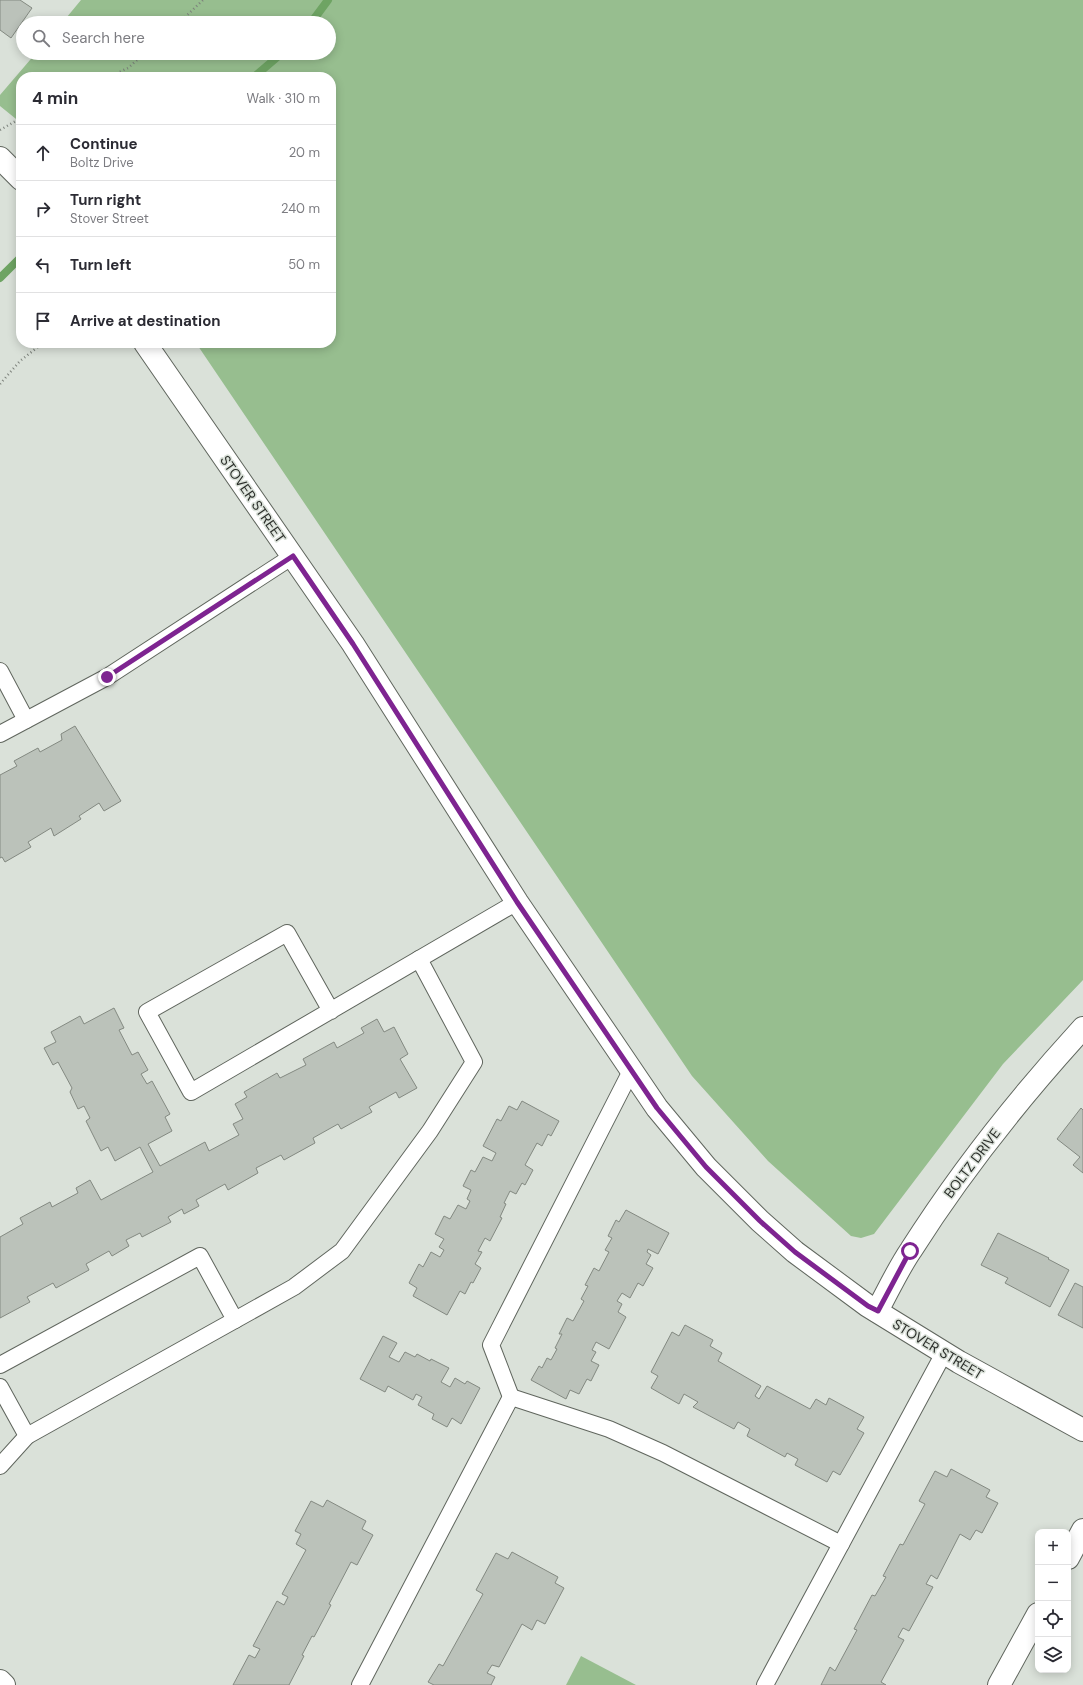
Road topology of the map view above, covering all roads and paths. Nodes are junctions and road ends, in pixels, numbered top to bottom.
1 (203, 0) edge
2 (186, 16) edge
3 (137, 60) edge
4 (120, 72) edge
5 (16, 121) edge
6 (0, 130) edge
7 (0, 158) edge
8 (16, 174) edge
9 (36, 348) edge
10 (148, 348) edge
11 (0, 384) edge
12 (293, 556) junction
13 (0, 671) edge
14 (26, 720) junction
15 (0, 734) edge
16 (517, 902) junction
17 (419, 960) junction
18 (331, 1011) junction
19 (1083, 1028) edge
20 (632, 1071) junction
21 (878, 1311) junction
22 (235, 1320) junction
23 (944, 1353) junction
24 (0, 1364) edge
25 (0, 1387) edge
26 (511, 1397) junction
27 (1083, 1430) edge
28 (27, 1436) junction
29 (0, 1466) edge
30 (1083, 1530) edge
31 (841, 1544) junction
32 (1071, 1552) edge
33 (1035, 1619) edge
34 (0, 1681) edge
35 (4, 1685) edge
36 (360, 1685) edge
37 (765, 1685) edge
38 (999, 1685) edge

1 - 2 path
3 - 4 path
5 - 6 path
7 - 8 street
9 - 11 path
10 - 12 street, STOVER STREET
12 - 14 lane
12 - 16 street, STOVER STREET
13 - 14 lane
14 - 15 lane
16 - 17 lane
16 - 20 street, STOVER STREET
17 - 18 lane
17 - 22 lane
18 - 18 lane
19 - 21 street, BOLTZ DRIVE
20 - 21 street, STOVER STREET
20 - 26 lane
21 - 23 street, STOVER STREET
22 - 24 lane
22 - 28 lane
23 - 27 street, STOVER STREET
23 - 31 lane
25 - 28 lane
26 - 31 lane
26 - 36 lane
28 - 29 lane
30 - 32 street
31 - 37 lane
33 - 38 street
34 - 35 street

